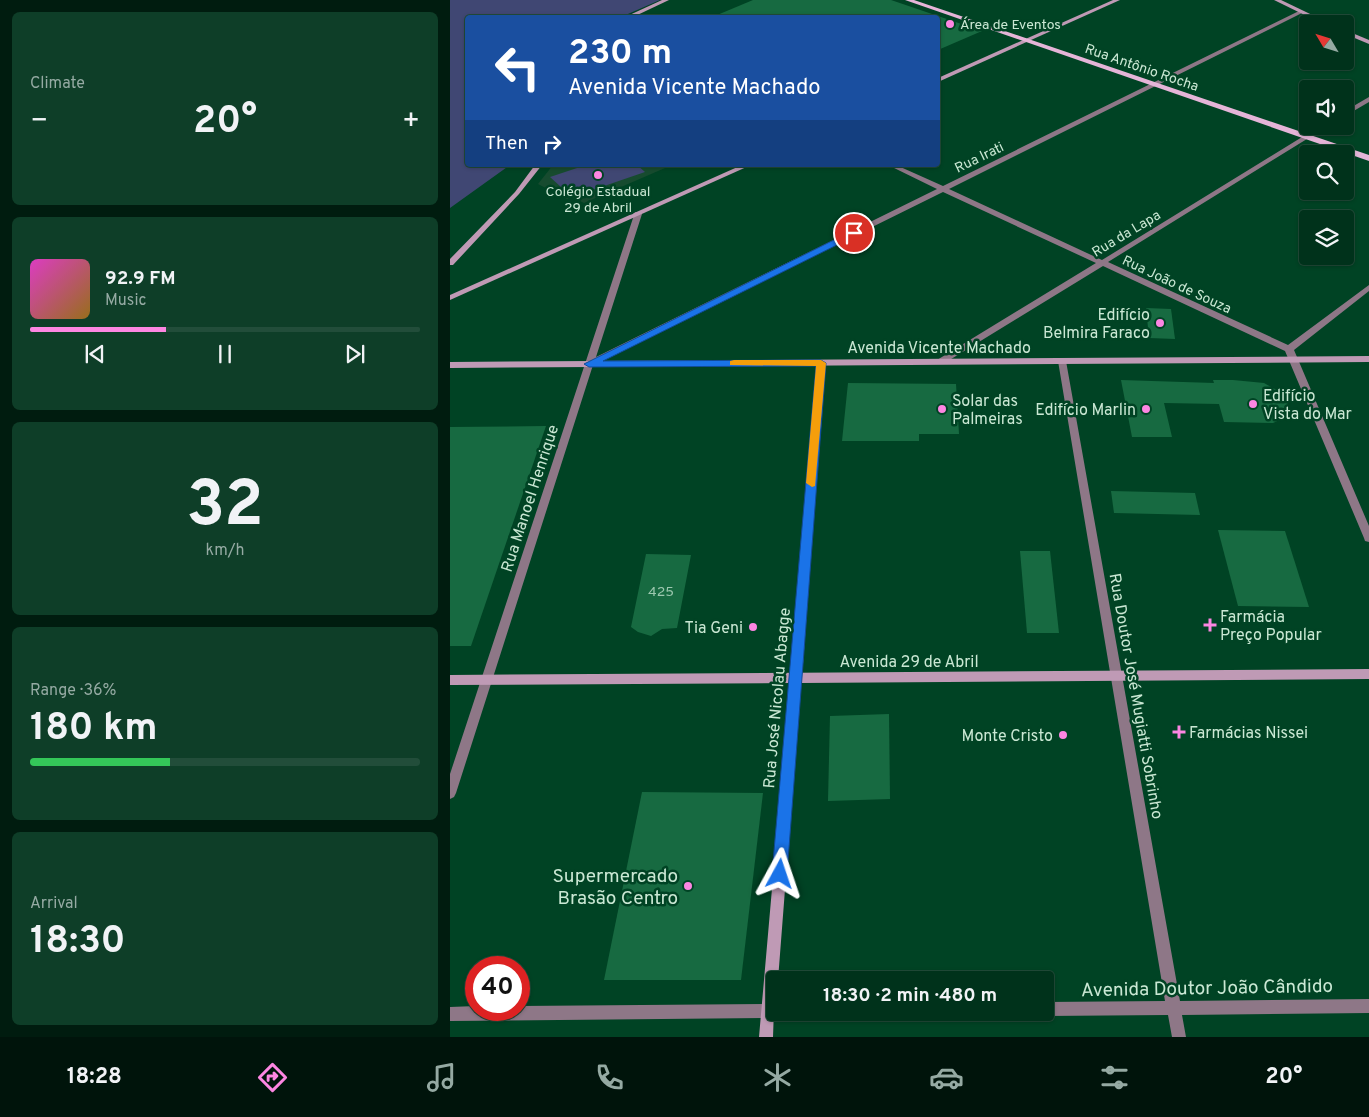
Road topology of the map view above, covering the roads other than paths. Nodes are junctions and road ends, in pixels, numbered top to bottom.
1 (666, 0) edge
2 (911, 0) edge
3 (1116, 0) edge
4 (1277, 0) edge
5 (1301, 12) junction
6 (632, 15) edge
7 (1308, 15) edge
8 (1354, 36) edge
9 (1026, 40) junction
10 (1369, 42) edge
11 (940, 79) edge
12 (1154, 84) junction
13 (1369, 99) edge
14 (1354, 108) edge
15 (1310, 135) edge
16 (1307, 137) junction
17 (1369, 158) edge
18 (537, 167) edge
19 (744, 167) edge
20 (895, 167) edge
21 (943, 189) junction
22 (638, 214) junction
23 (450, 263) edge
24 (1102, 263) junction
25 (1369, 288) edge
26 (450, 298) edge
27 (1289, 349) junction
28 (1369, 359) edge
29 (1294, 360) junction
30 (1062, 361) junction
31 (940, 362) junction
32 (821, 363) junction
33 (589, 364) junction
34 (450, 365) edge
35 (1369, 538) edge
36 (1369, 674) edge
37 (1117, 676) junction
38 (796, 678) junction
39 (450, 680) edge
40 (486, 680) junction
41 (450, 793) edge
42 (775, 971) edge
43 (1369, 1006) edge
44 (1174, 1008) junction
45 (1054, 1009) edge
46 (766, 1011) edge
47 (450, 1014) edge
48 (770, 1021) edge
49 (766, 1037) edge
50 (1179, 1037) edge

1 - 6 main road
2 - 9 main road, Rua Antônio Rocha
3 - 9 main road
4 - 5 main road
5 - 7 main road
5 - 12 street, Rua Irati
8 - 10 main road
9 - 11 main road
9 - 12 main road, Rua Antônio Rocha
12 - 16 main road, Rua Antônio Rocha
12 - 21 street, Rua Irati
13 - 14 street
15 - 16 street, Rua da Lapa
16 - 17 main road, Rua Antônio Rocha
16 - 24 street, Rua da Lapa
18 - 23 main road
19 - 22 main road
20 - 21 street, Rua João de Souza
21 - 24 street, Rua João de Souza
21 - 33 street, Rua Irati
22 - 26 main road
22 - 33 street, Rua Manoel Henrique
24 - 27 street, Rua João de Souza
24 - 31 street, Rua da Lapa
25 - 27 street
27 - 29 street
28 - 29 main road, Avenida Vicente Machado
29 - 30 main road, Avenida Vicente Machado
29 - 35 street
30 - 31 main road, Avenida Vicente Machado
30 - 37 street, Rua Doutor José Mugiatti Sobrinho
31 - 32 main road, Avenida Vicente Machado
32 - 33 main road, Avenida Vicente Machado
32 - 38 street, Rua José Nicolau Abagge
33 - 34 main road, Avenida Vicente Machado
33 - 40 street, Rua Manoel Henrique
36 - 37 main road, Avenida 29 de Abril
37 - 38 main road, Avenida 29 de Abril
37 - 44 street, Rua Doutor José Mugiatti Sobrinho
38 - 40 main road, Avenida 29 de Abril
38 - 42 main road, Rua José Nicolau Abagge
39 - 40 main road, Avenida 29 de Abril
40 - 41 street, Rua Manoel Henrique
43 - 44 street, Avenida Doutor João Cândido
44 - 45 street, Avenida Doutor João Cândido
44 - 50 street, Rua Doutor José Mugiatti Sobrinho
46 - 47 street
48 - 49 main road, Rua José Nicolau Abagge

